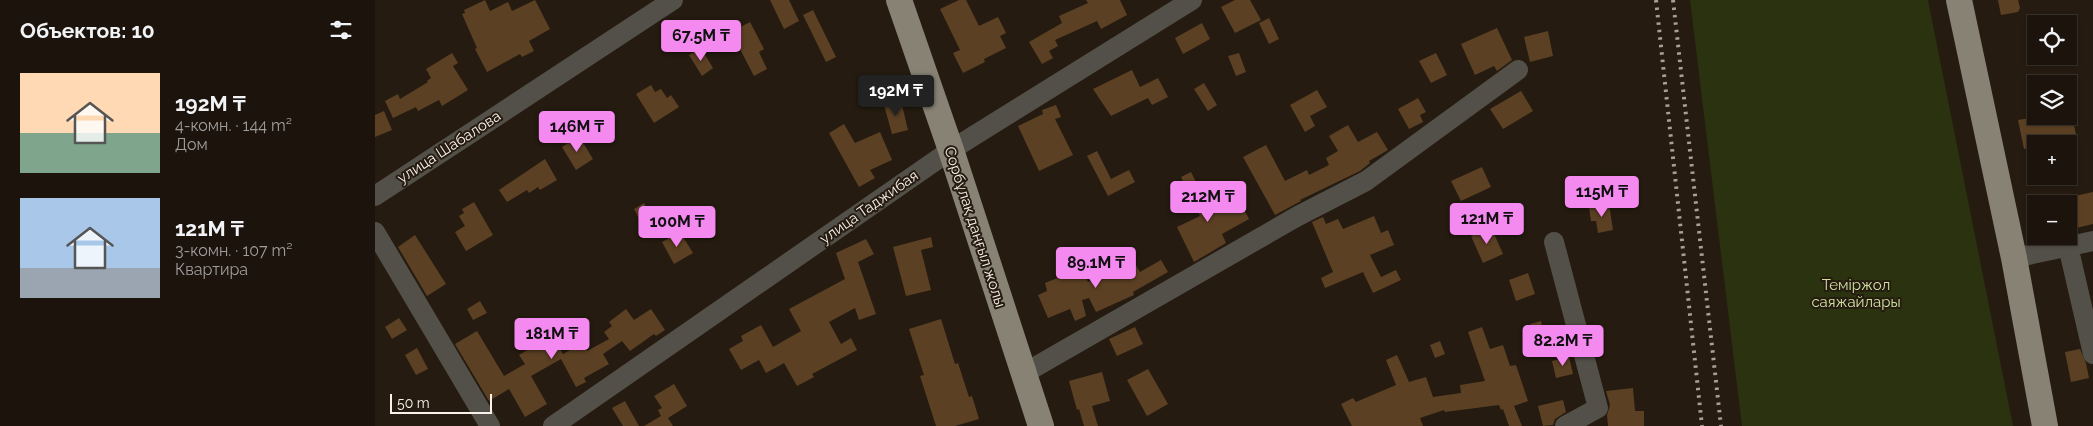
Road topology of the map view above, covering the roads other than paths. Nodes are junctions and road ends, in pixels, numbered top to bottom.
1 (673, 0) edge
2 (899, 0) edge
3 (1193, 0) edge
4 (1959, 0) edge
5 (1519, 70) dead end
6 (951, 150) junction
7 (375, 196) edge
8 (375, 232) edge
9 (2093, 241) edge
10 (1554, 242) dead end
11 (2068, 246) junction
12 (2013, 258) junction
13 (2093, 354) edge
14 (1023, 374) junction
15 (490, 426) edge
16 (553, 426) edge
17 (1041, 426) edge
18 (1565, 426) edge
19 (2045, 426) edge

1 - 7 street, улица Шабалова
2 - 6 main road, Сорбұлақ даңғыл жолы
3 - 6 street, улица Таджибая
4 - 12 main road
5 - 14 street
6 - 14 main road, Сорбұлақ даңғыл жолы
6 - 16 street, улица Таджибая
8 - 15 street
9 - 11 street
10 - 18 street
11 - 12 street
11 - 13 street
12 - 19 main road
14 - 17 main road, Сорбұлақ даңғыл жолы

